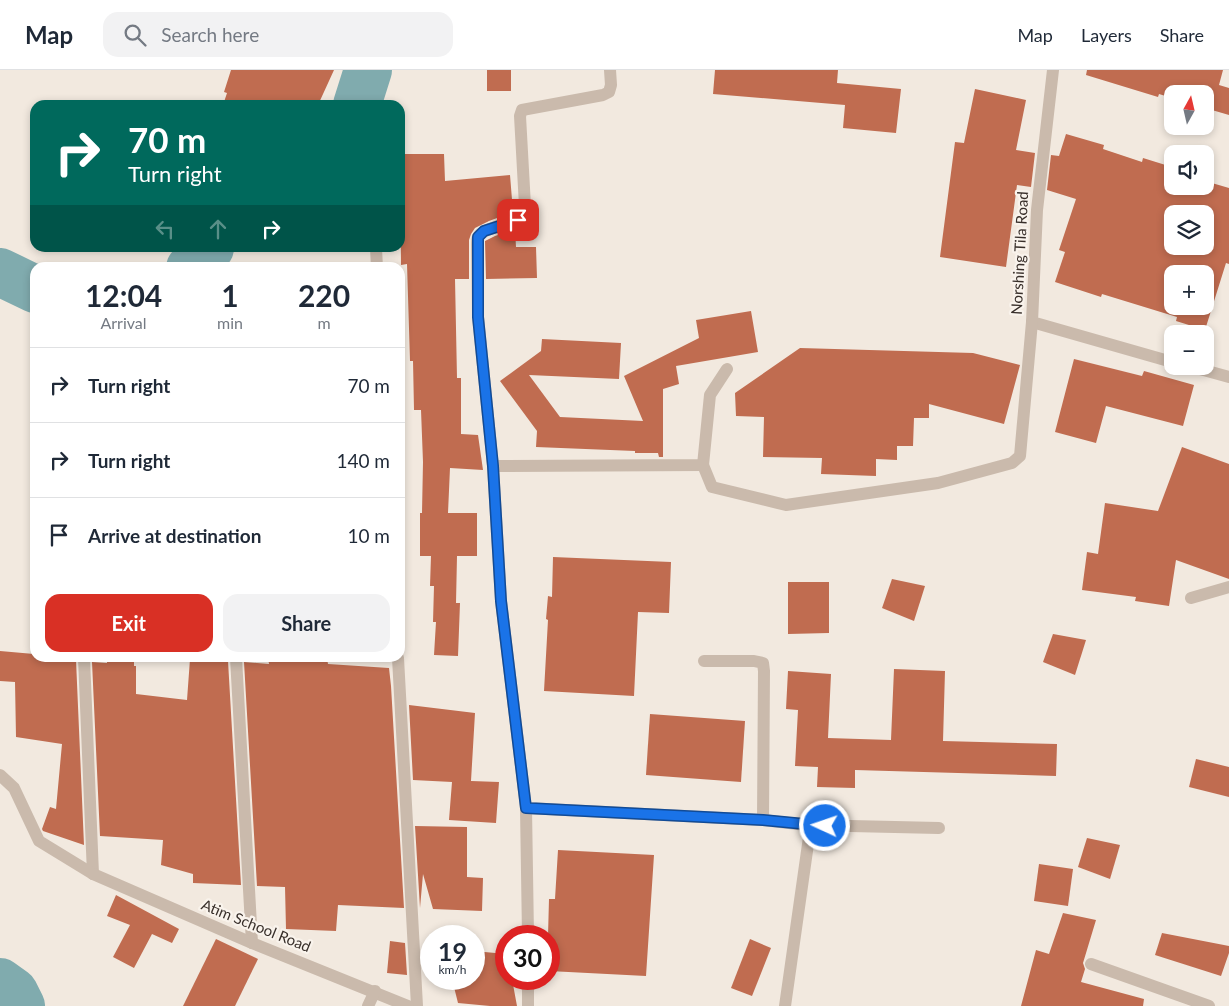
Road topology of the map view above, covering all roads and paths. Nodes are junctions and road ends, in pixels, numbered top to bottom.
1 (610, 70) edge
2 (1053, 70) edge
3 (1032, 322) junction
4 (1164, 360) edge
5 (727, 369) dead end
6 (1214, 373) edge
7 (1229, 377) edge
8 (702, 465) junction
9 (493, 466) junction
10 (1229, 587) edge
11 (1191, 598) dead end
12 (84, 662) edge
13 (236, 662) edge
14 (398, 662) edge
15 (704, 662) dead end
16 (0, 775) edge
17 (526, 808) junction
18 (763, 820) junction
19 (806, 825) junction
20 (939, 828) dead end
21 (93, 874) junction
22 (528, 925) edge
23 (252, 943) junction
24 (1091, 964) dead end
25 (528, 990) edge
26 (375, 992) junction
27 (368, 1006) edge
28 (408, 1006) edge
29 (417, 1006) edge
30 (528, 1006) edge
31 (785, 1006) edge
32 (1210, 1006) edge

1 - 9 street
2 - 3 street, Norshing Tila Road
3 - 4 street, Norshing Tila Road
3 - 8 street
5 - 8 street
6 - 7 street
8 - 9 street
9 - 17 street
10 - 11 street
12 - 21 street
13 - 23 street
14 - 29 street
15 - 18 street
16 - 21 street, Atim School Road
17 - 18 street
17 - 22 street
18 - 19 street
19 - 20 street
19 - 31 street
21 - 23 street, Atim School Road
23 - 26 street, Atim School Road
24 - 32 street
25 - 30 street
26 - 27 street
26 - 28 street, Atim School Road

